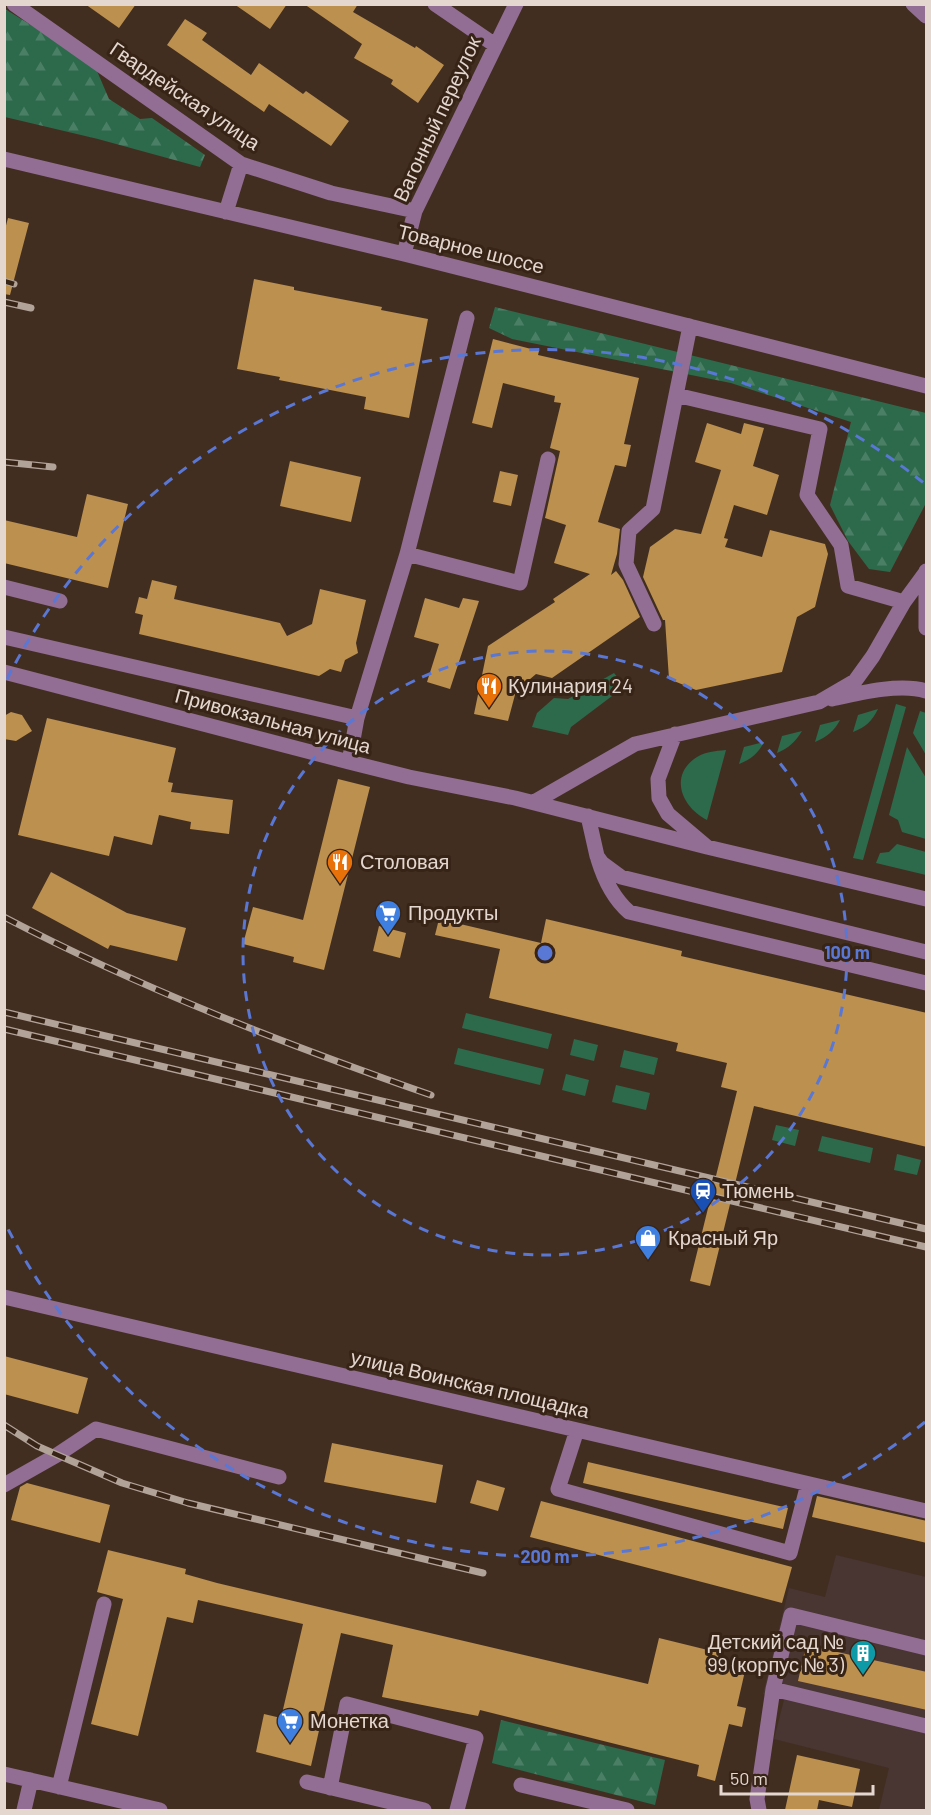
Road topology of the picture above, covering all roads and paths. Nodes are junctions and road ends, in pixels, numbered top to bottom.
1 (14, 4) edge
2 (435, 4) edge
3 (516, 4) edge
4 (914, 4) edge
5 (927, 16) edge
6 (495, 45) junction
7 (4, 159) edge
8 (241, 164) junction
9 (415, 211) junction
10 (226, 212) junction
11 (404, 254) junction
12 (467, 318) dead end
13 (690, 326) junction
14 (927, 386) edge
15 (676, 395) junction
16 (548, 459) dead end
17 (407, 554) junction
18 (926, 571) edge
19 (4, 587) edge
20 (60, 601) dead end
21 (904, 602) junction
22 (654, 624) dead end
23 (927, 628) edge
24 (4, 637) edge
25 (4, 672) edge
26 (927, 691) edge
27 (819, 702) junction
28 (357, 718) junction
29 (675, 734) junction
30 (349, 762) junction
31 (534, 802) junction
32 (588, 816) junction
33 (707, 847) junction
34 (597, 856) junction
35 (927, 898) edge
36 (927, 952) edge
37 (927, 983) edge
38 (4, 1297) edge
39 (576, 1430) junction
40 (279, 1477) dead end
41 (808, 1484) junction
42 (4, 1485) edge
43 (927, 1511) edge
44 (104, 1604) dead end
45 (927, 1648) edge
46 (773, 1689) junction
47 (927, 1726) edge
48 (4, 1774) edge
49 (31, 1780) junction
50 (307, 1782) dead end
51 (520, 1785) dead end
52 (59, 1787) junction
53 (330, 1788) junction
54 (24, 1810) edge
55 (160, 1810) edge
56 (424, 1810) edge
57 (457, 1810) edge
58 (627, 1810) edge
59 (759, 1810) edge

1 - 8 street, Гвардейская улица
2 - 6 street
3 - 6 street, Вагонный переулок
4 - 5 street
6 - 9 street, Вагонный переулок
7 - 10 street, Товарное шоссе
8 - 9 street, Гвардейская улица
8 - 10 street
9 - 11 street, Вагонный переулок
10 - 11 street, Товарное шоссе
11 - 13 street, Товарное шоссе
12 - 17 street
13 - 14 street, Товарное шоссе
13 - 15 street
15 - 21 street
15 - 22 street
16 - 17 street
17 - 28 street
18 - 21 street
18 - 23 street
19 - 20 street
21 - 27 street
24 - 28 street
25 - 30 street, Привокзальная улица
26 - 27 street
27 - 29 street
28 - 30 street
29 - 31 street
29 - 33 street, Привокзальная улица
30 - 31 street, Привокзальная улица
31 - 32 street, Привокзальная улица
32 - 33 street, Привокзальная улица
32 - 34 street
33 - 35 street, Привокзальная улица
34 - 36 street
34 - 37 street
38 - 39 street, улица Воинская площадка
39 - 41 street, улица Воинская площадка
39 - 41 street
40 - 42 street
41 - 43 street, улица Воинская площадка
44 - 52 street
45 - 46 street
46 - 47 street
46 - 59 street
48 - 49 street
49 - 52 street
49 - 54 street
50 - 53 street
51 - 58 street
52 - 55 street
53 - 56 street
53 - 57 street

